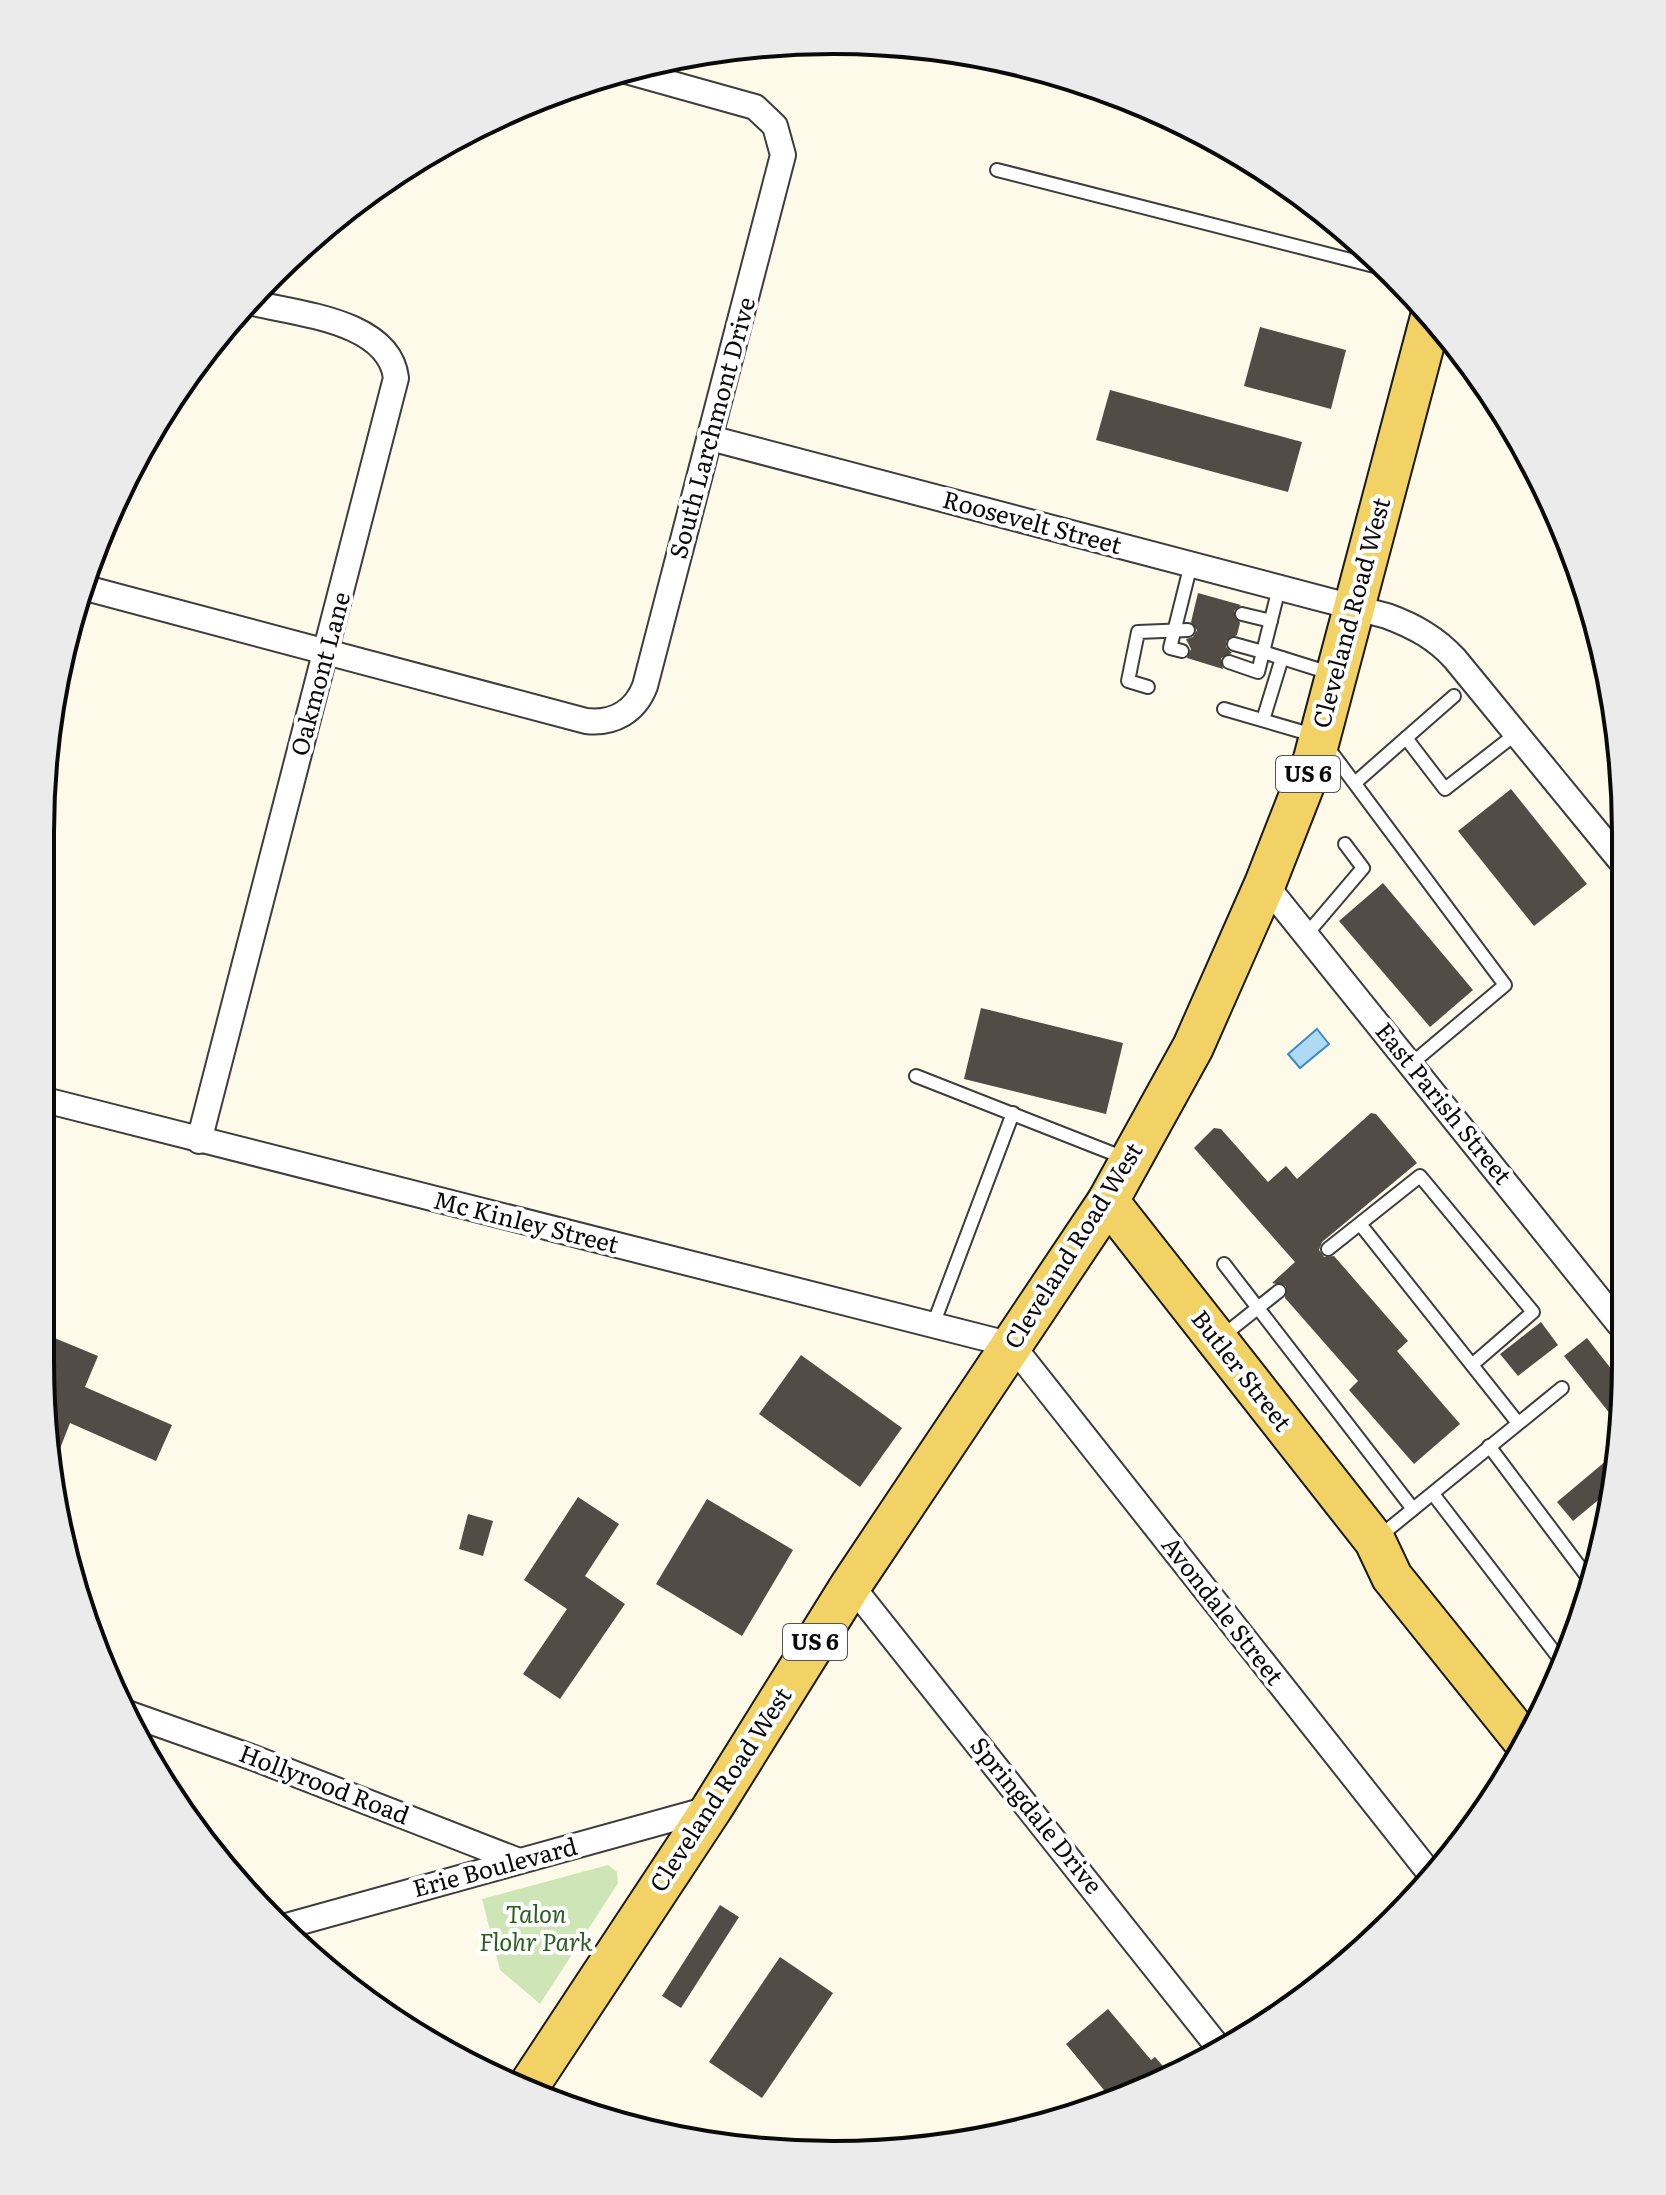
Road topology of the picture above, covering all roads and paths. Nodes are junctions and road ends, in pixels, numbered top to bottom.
1 (648, 77) edge
2 (997, 170) dead end
3 (1364, 263) edge
4 (260, 305) edge
5 (1428, 330) edge
6 (710, 438) junction
7 (1191, 564) junction
8 (1279, 588) junction
9 (93, 590) edge
10 (1182, 600) junction
11 (1196, 603) dead end
12 (1353, 607) junction
13 (1242, 614) dead end
14 (1271, 621) junction
15 (1174, 628) junction
16 (1188, 630) dead end
17 (1234, 644) dead end
18 (327, 651) junction
19 (1182, 651) dead end
20 (1263, 652) junction
21 (1282, 658) junction
22 (1229, 662) dead end
23 (1336, 675) junction
24 (1148, 687) dead end
25 (1454, 696) dead end
26 (1224, 709) dead end
27 (1263, 720) junction
28 (1517, 733) junction
29 (1320, 737) junction
30 (1406, 738) junction
31 (1356, 782) junction
32 (1345, 844) dead end
33 (1612, 850) edge
34 (1265, 884) junction
35 (1306, 935) junction
36 (1411, 1064) junction
37 (916, 1076) dead end
38 (54, 1102) edge
39 (1013, 1113) junction
40 (199, 1141) junction
41 (1130, 1160) junction
42 (1108, 1201) junction
43 (1360, 1224) junction
44 (1328, 1249) dead end
45 (1224, 1264) dead end
46 (1279, 1291) dead end
47 (1259, 1307) junction
48 (1612, 1315) edge
49 (933, 1325) junction
50 (1217, 1340) junction
51 (1012, 1345) junction
52 (1473, 1364) junction
53 (1562, 1388) dead end
54 (1518, 1423) junction
55 (1489, 1446) junction
56 (1433, 1494) junction
57 (1413, 1509) junction
58 (1375, 1541) junction
59 (1583, 1571) edge
60 (851, 1585) junction
61 (1555, 1653) edge
62 (1530, 1711) edge
63 (140, 1717) edge
64 (1518, 1734) edge
65 (712, 1808) junction
66 (519, 1861) junction
67 (1426, 1868) edge
68 (294, 1924) edge
69 (1214, 2041) edge
70 (532, 2081) edge

1 - 6 street, South Larchmont Drive
2 - 3 lane
4 - 18 street, Oakmont Lane
5 - 12 main road, Cleveland Road West / US 6
6 - 7 street, Roosevelt Street
6 - 18 street, South Larchmont Drive
7 - 8 street, Roosevelt Street
7 - 10 lane
8 - 12 street, Roosevelt Street
8 - 14 lane
9 - 18 street
10 - 11 lane
10 - 15 lane
12 - 23 main road, Cleveland Road West / US 6
12 - 28 street, Roosevelt Street
13 - 14 lane
14 - 20 lane
15 - 16 lane
15 - 19 lane
15 - 24 lane
17 - 20 lane
18 - 40 street, Oakmont Lane
20 - 21 lane
20 - 22 lane
21 - 23 lane
21 - 27 lane
23 - 29 main road, Cleveland Road West / US 6
25 - 30 lane
26 - 27 lane
27 - 29 lane
28 - 30 lane
28 - 33 street, Roosevelt Street
29 - 31 lane
29 - 34 main road, Cleveland Road West / US 6
30 - 31 lane
31 - 36 lane
32 - 35 lane
34 - 35 street, East Parish Street
34 - 41 main road, Cleveland Road West / US 6
35 - 36 street, East Parish Street
36 - 48 street, East Parish Street
37 - 39 lane
38 - 40 street, Mc Kinley Street
39 - 41 lane
39 - 49 lane
40 - 49 street, Mc Kinley Street
41 - 42 main road, Cleveland Road West / US 6
42 - 50 main road, Butler Street
42 - 51 main road, Cleveland Road West / US 6
43 - 44 lane
43 - 52 lane
43 - 52 lane
45 - 47 lane
46 - 47 lane
47 - 50 lane
47 - 57 lane
49 - 51 street, Mc Kinley Street
50 - 58 main road, Butler Street
51 - 60 main road, Cleveland Road West / US 6
51 - 67 street, Avondale Street
52 - 54 lane
53 - 54 lane
54 - 55 lane
55 - 56 lane
55 - 59 lane
56 - 57 lane
56 - 61 lane
57 - 58 lane
58 - 62 main road, Butler Street
58 - 64 main road, Butler Street
60 - 65 main road, Cleveland Road West / US 6
60 - 69 street, Springdale Drive
63 - 66 street, Hollyrood Road
65 - 66 street, Erie Boulevard
65 - 70 main road, Cleveland Road West / US 6
66 - 68 street, Erie Boulevard

